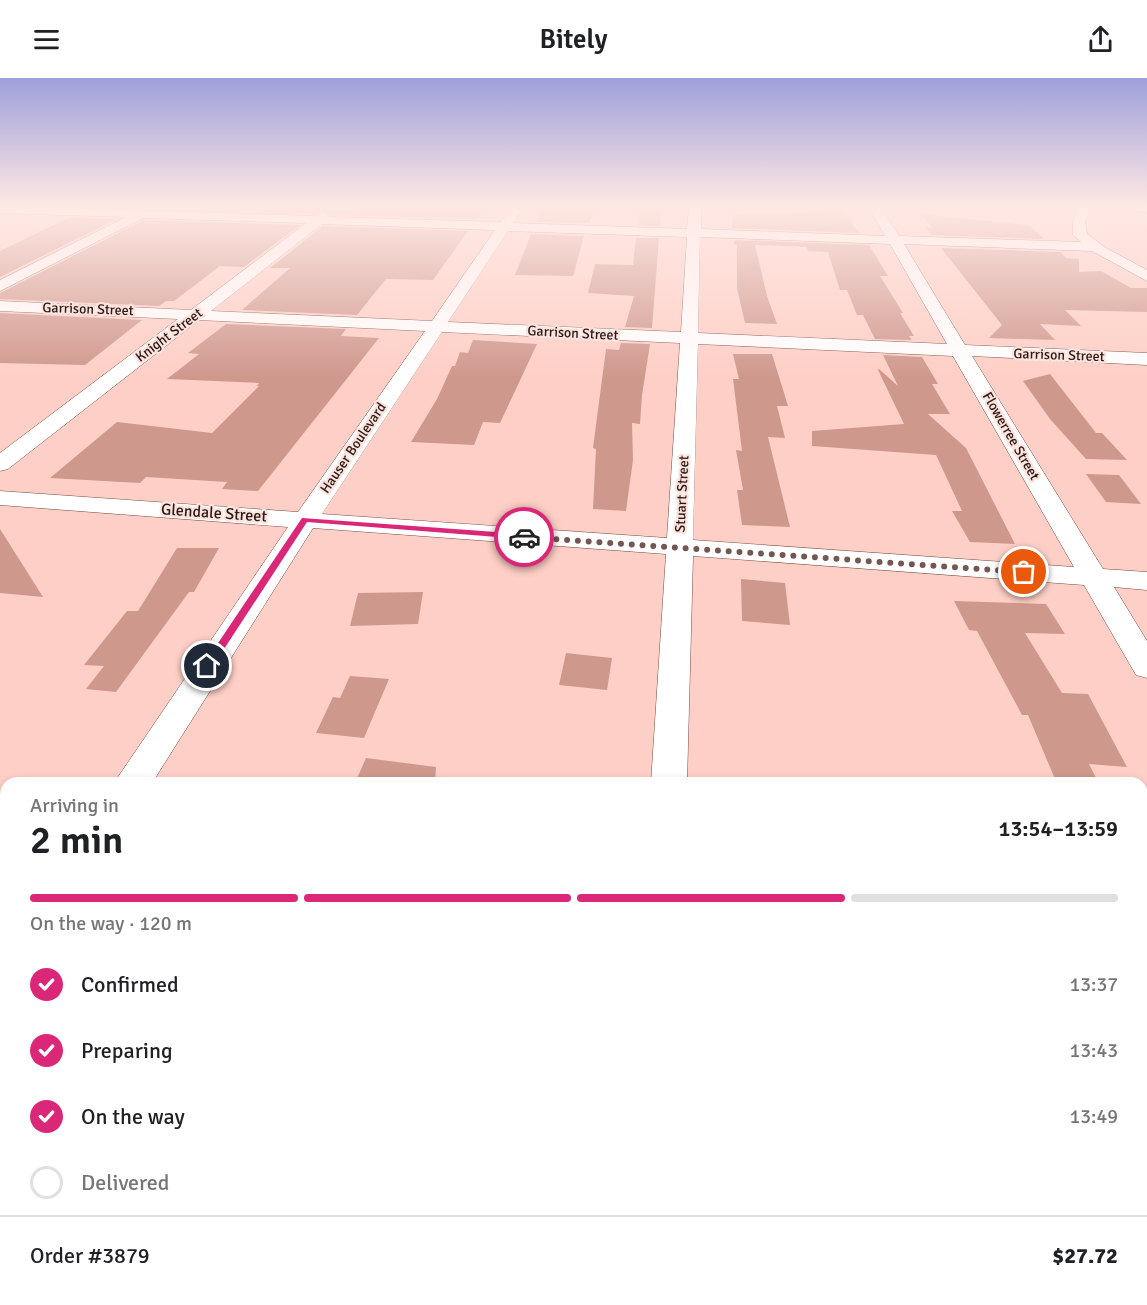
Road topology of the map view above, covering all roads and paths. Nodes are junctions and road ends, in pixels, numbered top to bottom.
1 (45, 263) edge
2 (262, 263) edge
3 (479, 263) edge
4 (693, 263) edge
5 (908, 263) edge
6 (1124, 263) edge
7 (1147, 276) edge
8 (0, 286) edge
9 (0, 306) edge
10 (197, 314) junction
11 (435, 326) junction
12 (689, 338) junction
13 (961, 351) junction
14 (1147, 359) edge
15 (0, 464) edge
16 (0, 498) edge
17 (304, 520) junction
18 (679, 547) junction
19 (1093, 576) junction
20 (1147, 581) edge
21 (1147, 667) edge
22 (136, 777) edge
23 (669, 777) edge

1 - 8 street
2 - 10 street, Knight Street
3 - 11 street, Hauser Boulevard
4 - 12 street, Stuart Street
5 - 13 street, Flowerree Street
6 - 7 street
9 - 10 street, Garrison Street
10 - 11 street, Garrison Street
10 - 15 street, Knight Street
11 - 12 street, Garrison Street
11 - 17 street, Hauser Boulevard
12 - 13 street, Garrison Street
12 - 18 street, Stuart Street
13 - 14 street, Garrison Street
13 - 19 street, Flowerree Street
16 - 17 street, Glendale Street
17 - 18 street, Glendale Street
17 - 22 street, Hauser Boulevard
18 - 19 street, Glendale Street
18 - 23 street, Stuart Street
19 - 20 street, Glendale Street
19 - 21 street, Flowerree Street

